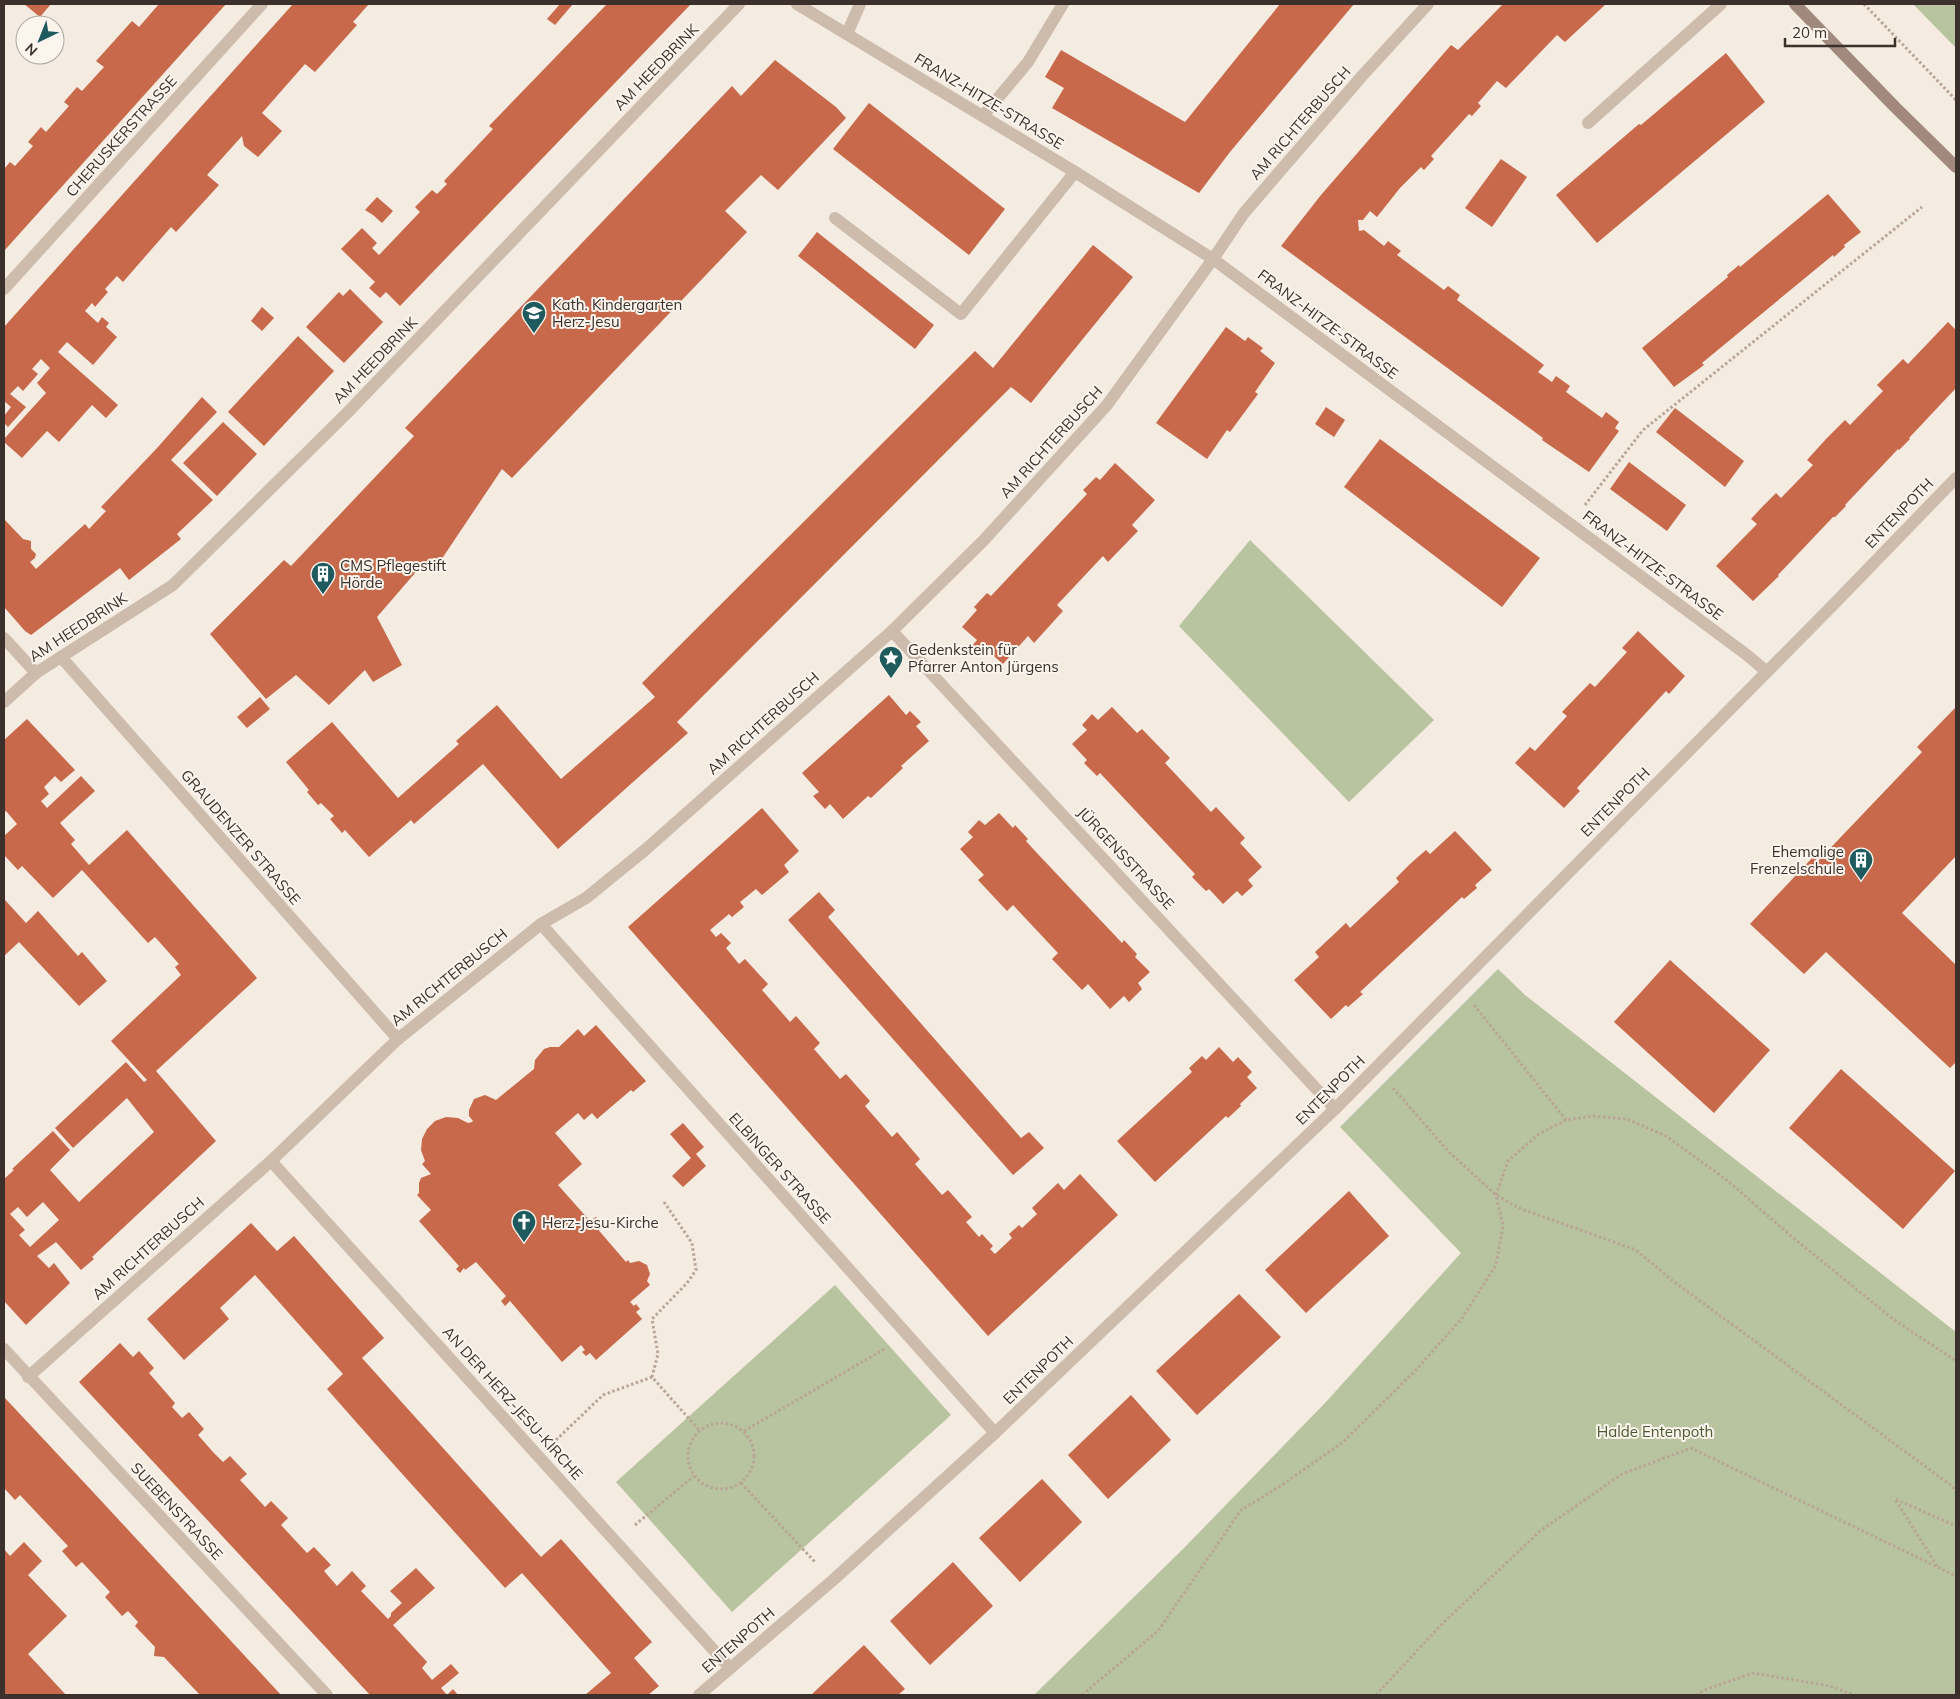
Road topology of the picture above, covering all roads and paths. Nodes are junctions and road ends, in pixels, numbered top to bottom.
1 (262, 4) edge
2 (739, 4) edge
3 (797, 4) edge
4 (860, 4) edge
5 (1063, 4) edge
6 (1428, 4) edge
7 (1721, 4) edge
8 (1795, 4) edge
9 (1864, 4) edge
10 (847, 34) junction
11 (1956, 100) edge
12 (983, 116) junction
13 (1588, 123) dead end
14 (1956, 167) edge
15 (1075, 172) junction
16 (1922, 207) dead end
17 (835, 218) dead end
18 (1214, 259) junction
19 (4, 289) edge
20 (1956, 478) edge
21 (1571, 524) junction
22 (892, 631) junction
23 (4, 638) edge
24 (61, 657) junction
25 (1767, 672) junction
26 (36, 673) junction
27 (4, 702) edge
28 (541, 924) junction
29 (1457, 985) junction
30 (398, 1039) junction
31 (1376, 1068) junction
32 (1335, 1108) junction
33 (1566, 1120) junction
34 (271, 1160) junction
35 (1496, 1195) junction
36 (664, 1202) dead end
37 (908, 1335) junction
38 (4, 1349) edge
39 (1956, 1361) edge
40 (28, 1377) junction
41 (652, 1377) junction
42 (699, 1430) junction
43 (744, 1431) junction
44 (995, 1434) junction
45 (539, 1457) junction
46 (694, 1476) junction
47 (741, 1483) junction
48 (1956, 1492) edge
49 (1956, 1526) edge
50 (616, 1541) junction
51 (1937, 1567) junction
52 (1956, 1576) edge
53 (832, 1581) junction
54 (730, 1668) junction
55 (327, 1695) edge
56 (699, 1695) edge
57 (1082, 1695) edge
58 (1376, 1695) edge
59 (1696, 1695) edge
60 (1854, 1695) edge

1 - 19 street, CHERUSKERSTRASSE
2 - 24 street, AM HEEDBRINK
3 - 10 street, FRANZ-HITZE-STRASSE
4 - 10 street
5 - 12 street
6 - 18 street, AM RICHTERBUSCH
7 - 13 street
8 - 14 main road
9 - 11 path
10 - 12 street, FRANZ-HITZE-STRASSE
12 - 15 street, FRANZ-HITZE-STRASSE
15 - 17 street
15 - 18 street, FRANZ-HITZE-STRASSE
16 - 21 path
18 - 21 street, FRANZ-HITZE-STRASSE
18 - 22 street, AM RICHTERBUSCH
20 - 25 street, ENTENPOTH
21 - 25 street, FRANZ-HITZE-STRASSE
22 - 28 street, AM RICHTERBUSCH
22 - 32 street, JÜRGENSSTRASSE
23 - 26 street
24 - 26 street, AM HEEDBRINK
24 - 30 street, GRAUDENZER STRASSE
25 - 29 street, ENTENPOTH
26 - 27 street, AM HEEDBRINK
28 - 30 street, AM RICHTERBUSCH
28 - 37 street, ELBINGER STRASSE
29 - 31 street, ENTENPOTH
29 - 33 path
30 - 34 street, AM RICHTERBUSCH
31 - 32 street, ENTENPOTH
31 - 35 path
32 - 44 street, ENTENPOTH
33 - 35 path
33 - 39 path
34 - 40 street, AM RICHTERBUSCH
34 - 45 street, AN DER HERZ-JESU-KIRCHE
35 - 48 path
35 - 57 path
36 - 41 path
37 - 43 path
37 - 44 street, ELBINGER STRASSE
38 - 40 street, SUEBENSTRASSE
40 - 55 street, SUEBENSTRASSE
41 - 42 path
41 - 45 path
42 - 43 path
42 - 46 path
43 - 47 path
44 - 53 street, ENTENPOTH
45 - 50 street, AN DER HERZ-JESU-KIRCHE
46 - 47 path
46 - 50 path
47 - 53 path
49 - 51 path
50 - 54 street, AN DER HERZ-JESU-KIRCHE
51 - 52 path
51 - 58 path
53 - 54 street, ENTENPOTH
54 - 56 street, ENTENPOTH
59 - 60 path

